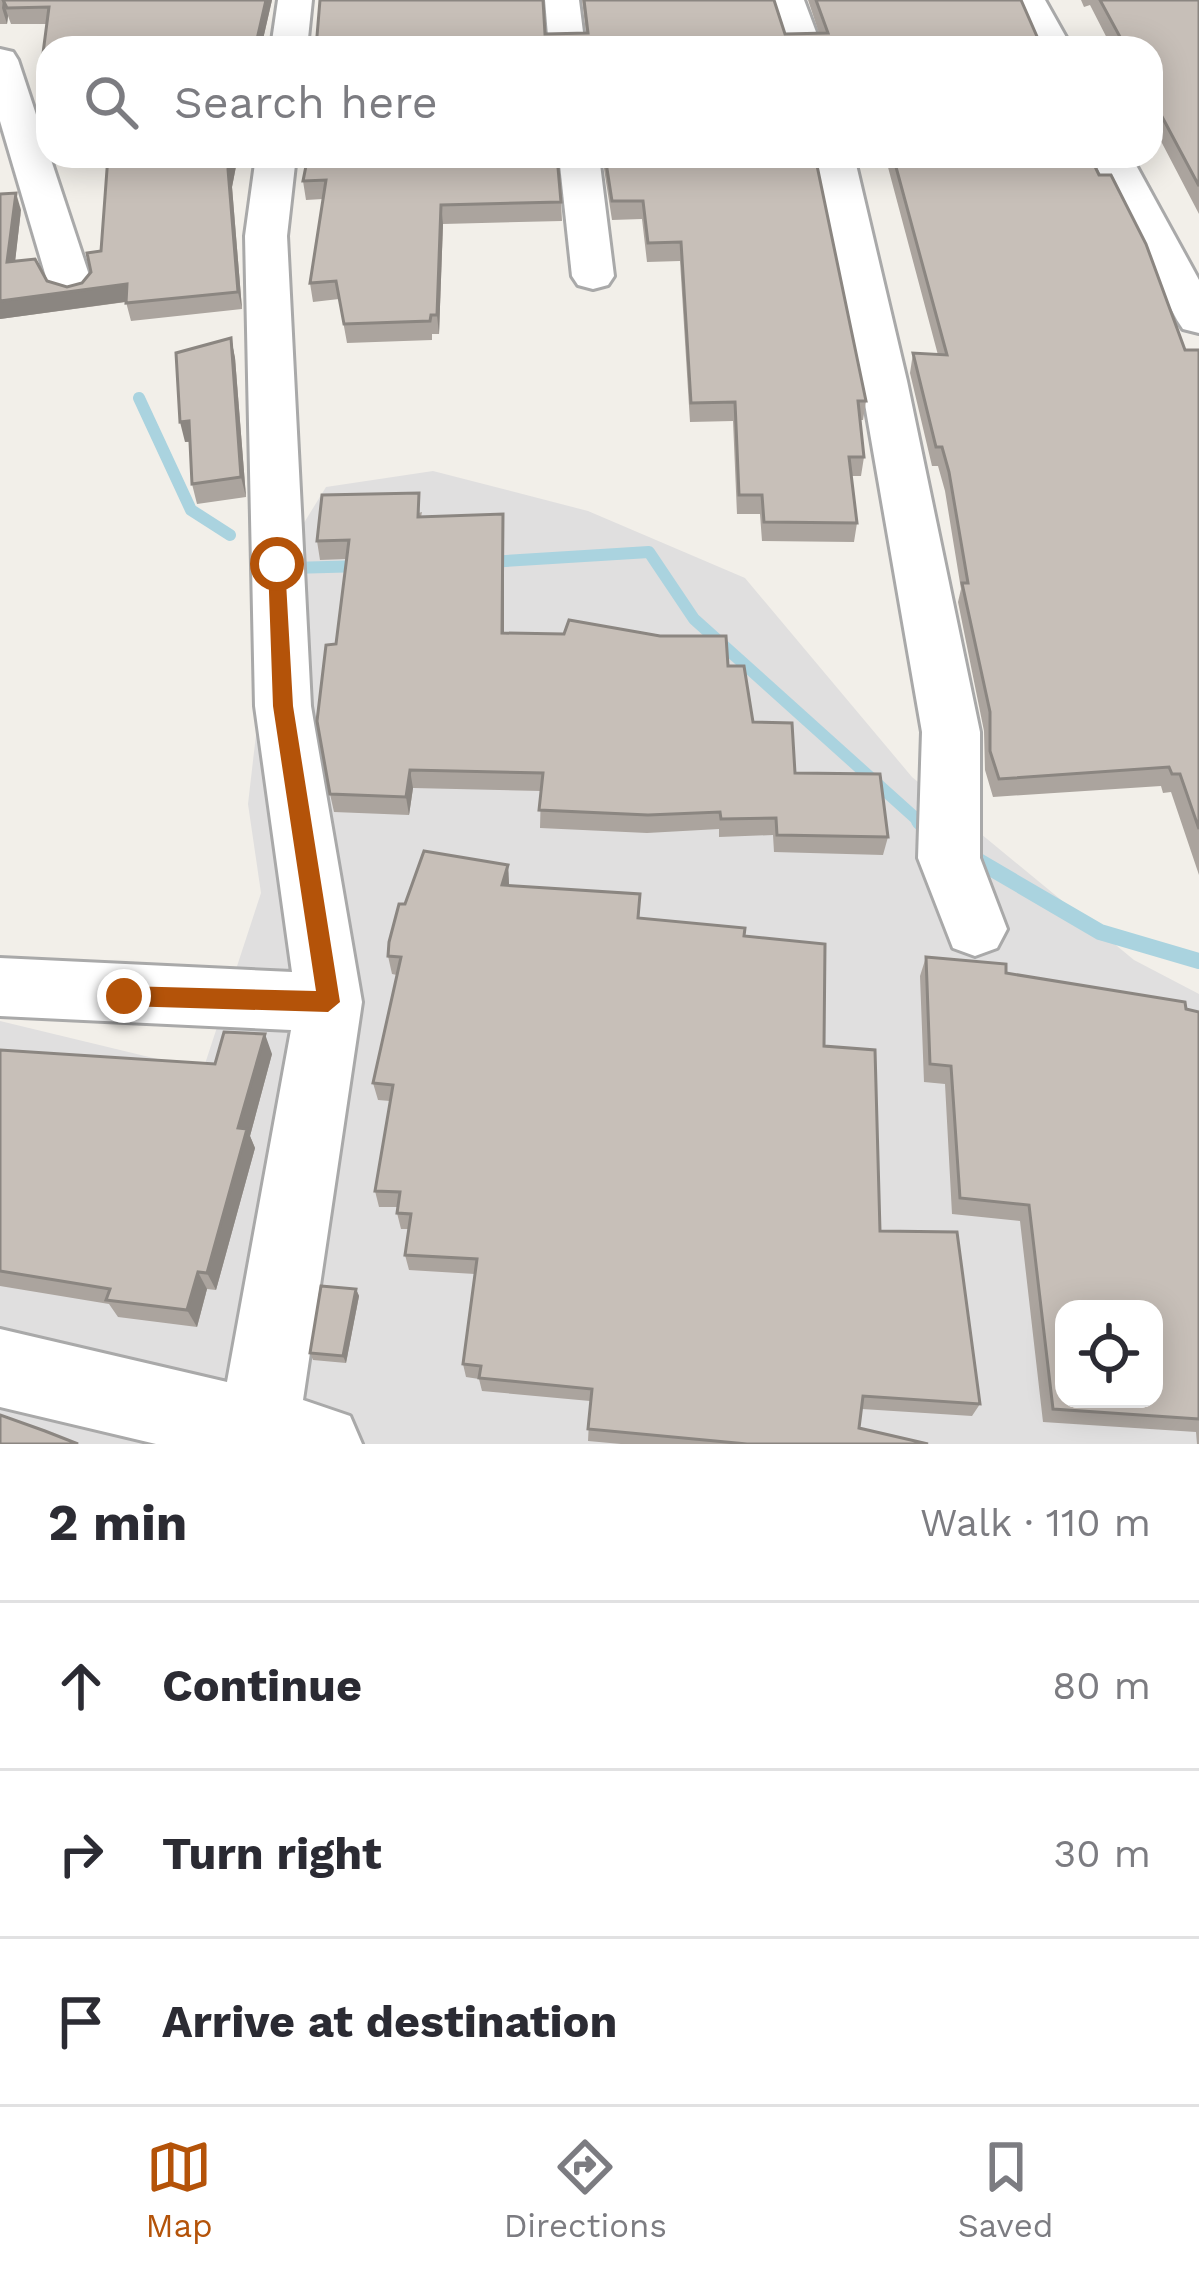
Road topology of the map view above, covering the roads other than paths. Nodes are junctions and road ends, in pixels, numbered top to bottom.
1 (295, 0) edge
2 (562, 0) edge
3 (787, 0) edge
4 (1028, 0) edge
5 (290, 36) edge
6 (566, 36) edge
7 (800, 36) edge
8 (1048, 36) edge
9 (0, 61) edge
10 (274, 168) edge
11 (580, 168) edge
12 (836, 168) edge
13 (1117, 168) edge
14 (593, 276) dead end
15 (71, 287) edge
16 (1199, 320) edge
17 (975, 929) dead end
18 (0, 987) edge
19 (328, 1002) junction
20 (0, 1368) edge
21 (290, 1435) edge

1 - 5 street
2 - 6 street
3 - 7 street
4 - 8 street
9 - 15 street
10 - 19 street
11 - 14 street
12 - 17 street
13 - 16 street
18 - 19 street
19 - 21 street
20 - 21 street

